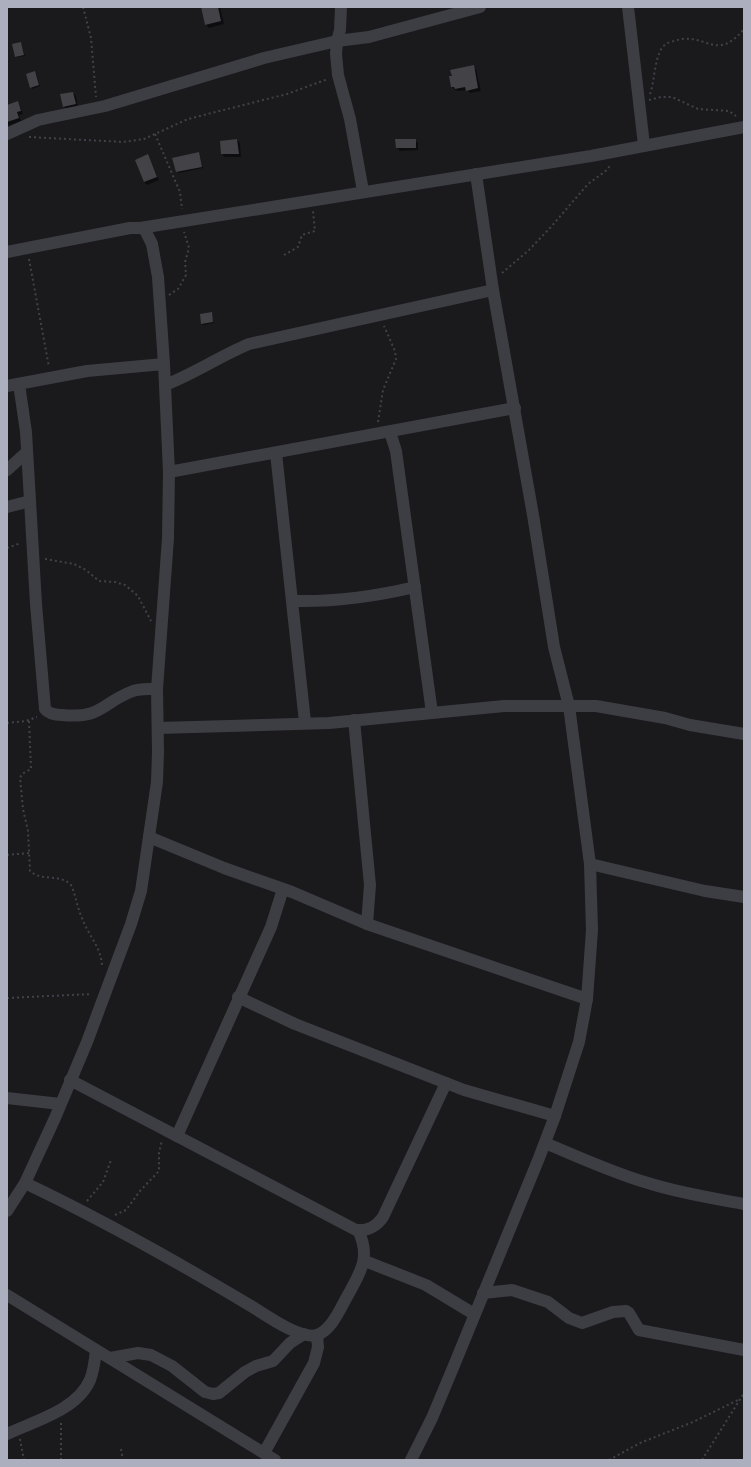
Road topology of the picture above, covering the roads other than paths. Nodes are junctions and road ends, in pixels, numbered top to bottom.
1 (341, 7) edge
2 (480, 7) edge
3 (628, 7) edge
4 (337, 41) junction
5 (744, 127) edge
6 (7, 134) edge
7 (644, 145) junction
8 (476, 174) junction
9 (363, 191) junction
10 (140, 228) junction
11 (7, 252) edge
12 (493, 288) junction
13 (164, 364) junction
14 (19, 384) junction
15 (165, 385) junction
16 (7, 386) edge
17 (515, 408) junction
18 (390, 432) junction
19 (27, 452) junction
20 (276, 453) junction
21 (7, 470) edge
22 (169, 472) junction
23 (30, 501) junction
24 (7, 507) edge
25 (415, 587) junction
26 (293, 601) junction
27 (157, 689) junction
28 (568, 706) junction
29 (432, 713) junction
30 (354, 720) junction
31 (305, 722) junction
32 (158, 728) junction
33 (744, 734) edge
34 (149, 837) junction
35 (590, 864) junction
36 (283, 889) junction
37 (744, 897) edge
38 (367, 924) junction
39 (238, 997) junction
40 (587, 999) junction
41 (70, 1080) junction
42 (446, 1083) junction
43 (7, 1098) edge
44 (60, 1104) junction
45 (555, 1116) junction
46 (171, 1134) junction
47 (545, 1143) junction
48 (25, 1183) junction
49 (744, 1204) edge
50 (7, 1211) edge
51 (358, 1230) junction
52 (365, 1261) junction
53 (483, 1293) junction
54 (7, 1295) edge
55 (474, 1314) junction
56 (304, 1334) junction
57 (318, 1335) junction
58 (96, 1350) junction
59 (744, 1350) edge
60 (110, 1358) junction
61 (7, 1434) edge
62 (264, 1453) junction
63 (275, 1460) edge
64 (411, 1460) edge

1 - 4 street
2 - 4 street
3 - 7 street
4 - 6 street
4 - 9 street
5 - 7 street
7 - 8 street
8 - 9 street
8 - 12 street
9 - 10 street
10 - 11 street
10 - 13 street
12 - 15 street
12 - 17 street
13 - 14 street
13 - 15 street
14 - 16 street
14 - 19 street
15 - 22 street
17 - 18 street
17 - 28 street
18 - 20 street
18 - 25 street
19 - 21 street
19 - 23 street
20 - 22 street
20 - 26 street
22 - 27 street
23 - 24 street
23 - 27 street
25 - 26 street
25 - 29 street
26 - 31 street
27 - 32 street
28 - 29 street
28 - 33 street
28 - 35 street
29 - 30 street
30 - 31 street
30 - 38 street
31 - 32 street
32 - 34 street
34 - 36 street
34 - 41 street
35 - 37 street
35 - 40 street
36 - 38 street
36 - 39 street
38 - 40 street
39 - 42 street
39 - 46 street
40 - 45 street
41 - 44 street
41 - 46 street
42 - 45 street
42 - 51 street
43 - 44 street
44 - 48 street
45 - 47 street
46 - 51 street
47 - 49 street
47 - 53 street
48 - 50 street
48 - 56 street
51 - 52 street
52 - 55 street
52 - 57 street
53 - 55 street
53 - 59 street
54 - 58 street
55 - 64 street
56 - 57 street
56 - 60 street
57 - 62 street
58 - 60 street
58 - 61 street
60 - 62 street
62 - 63 street

